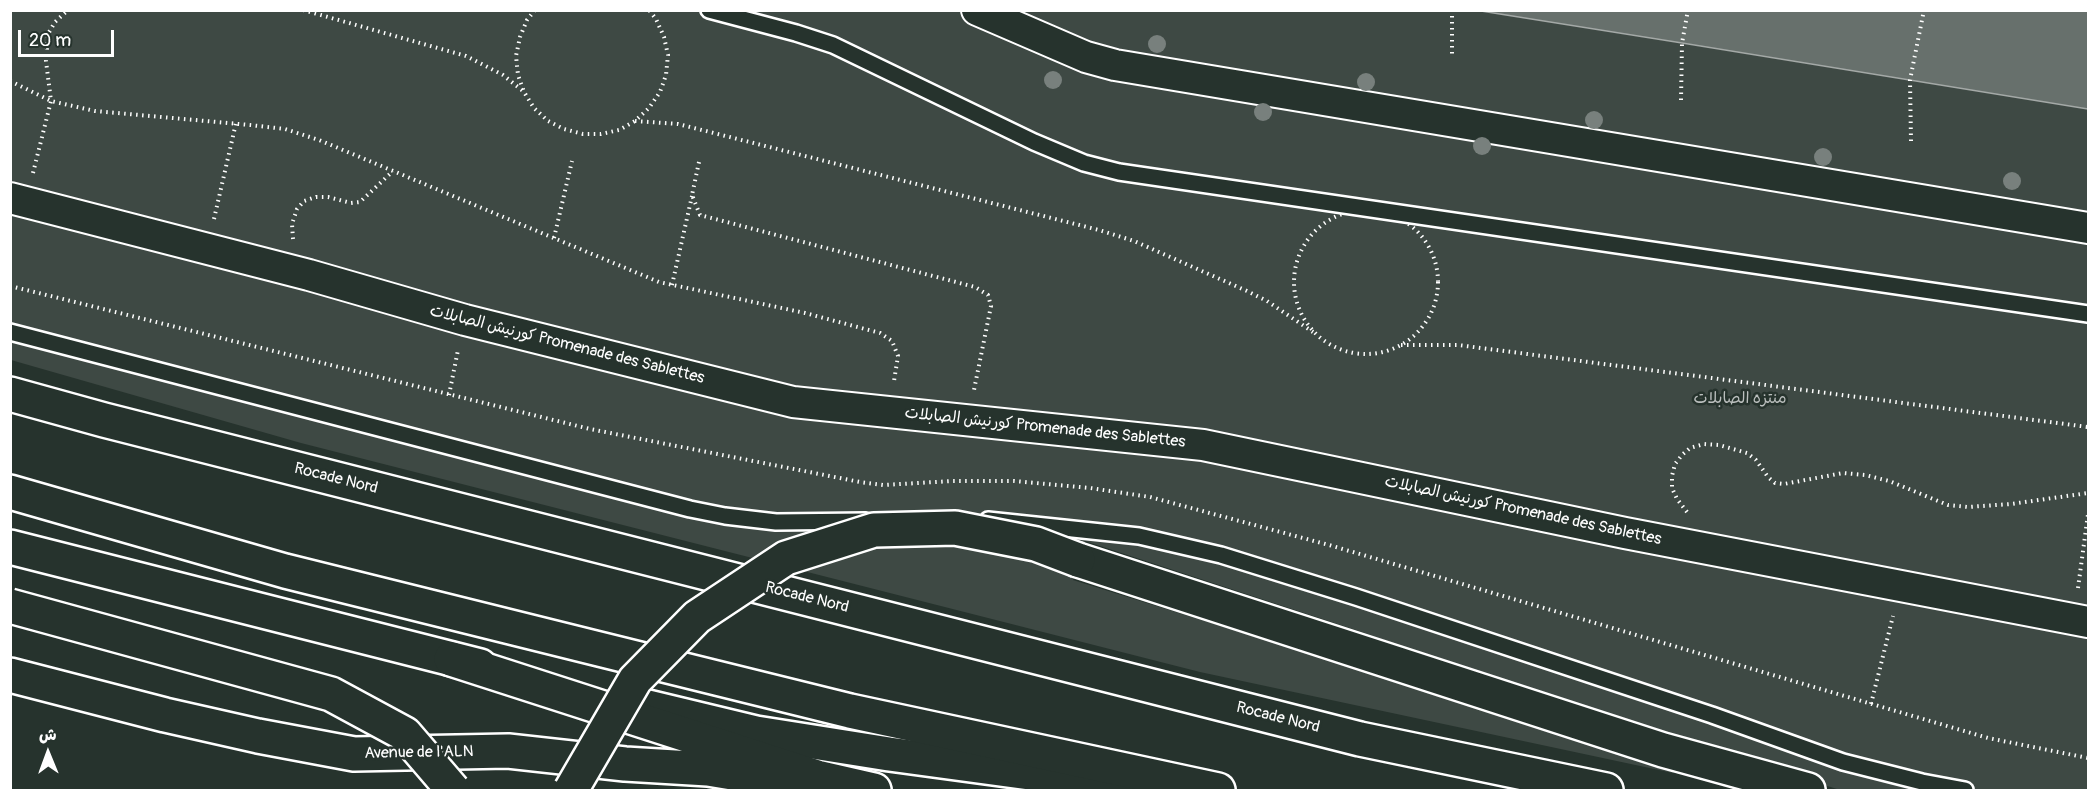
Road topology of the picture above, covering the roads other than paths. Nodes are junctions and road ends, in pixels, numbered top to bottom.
1 (709, 10) edge
2 (977, 10) edge
3 (10, 198) edge
4 (2088, 228) edge
5 (2088, 314) edge
6 (10, 332) edge
7 (10, 394) edge
8 (10, 492) edge
9 (10, 547) edge
10 (10, 606) edge
11 (2088, 622) edge
12 (451, 659) junction
13 (10, 675) edge
14 (625, 764) junction
15 (453, 790) edge
16 (570, 790) edge
17 (669, 790) edge
18 (835, 790) edge
19 (874, 790) edge
20 (1156, 790) edge
21 (1218, 790) edge
22 (1606, 790) edge
23 (1808, 790) edge
24 (1965, 790) edge

1 - 5 lane
2 - 4 street
3 - 11 street, كورنيش الصابلات Promenade des Sablettes
6 - 24 lane
7 - 22 main road, Rocade Nord
8 - 21 main road
9 - 12 main road
10 - 15 main road, bridge
12 - 19 main road
12 - 20 main road
13 - 14 main road, Avenue de l'ALN
14 - 17 main road
14 - 18 main road, Avenue de l'ALN
16 - 23 main road, bridge

